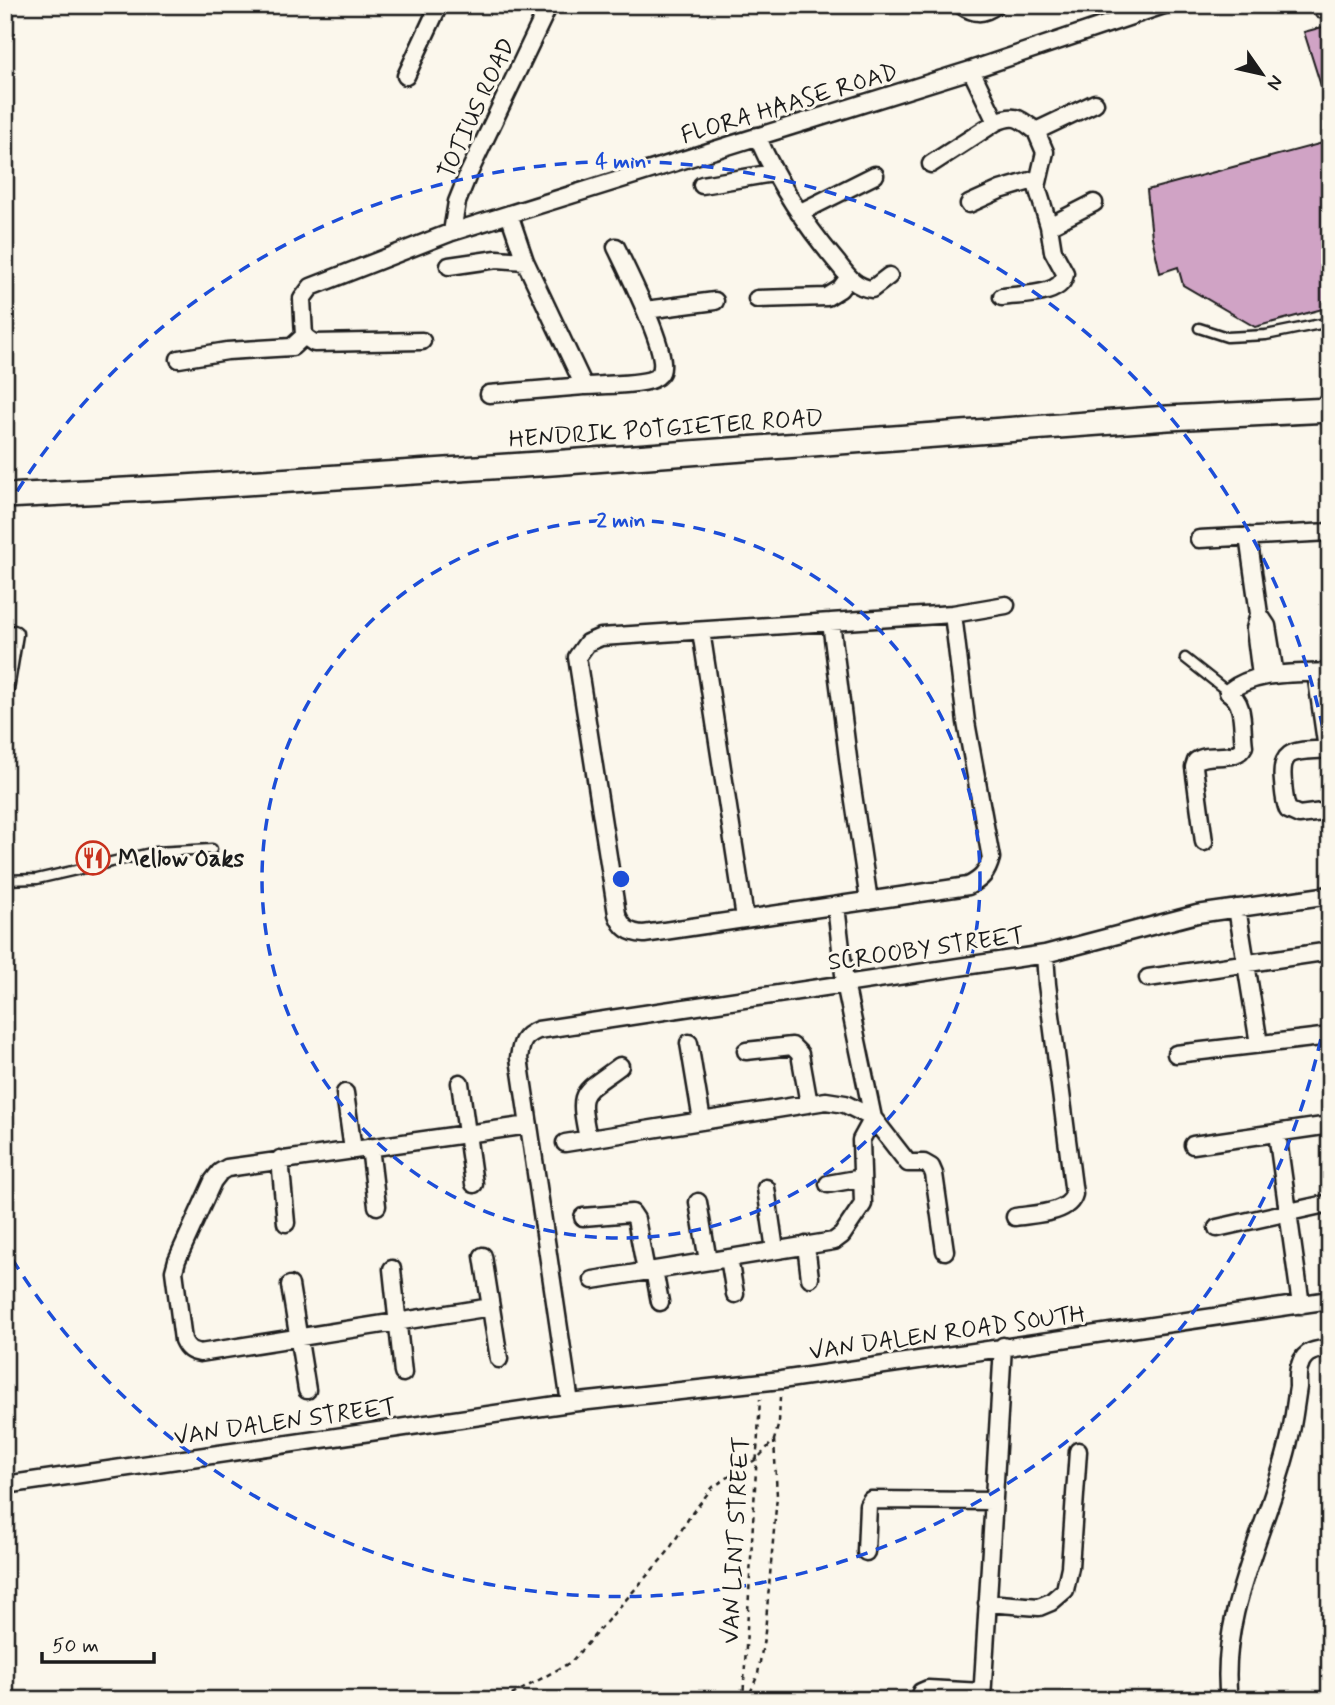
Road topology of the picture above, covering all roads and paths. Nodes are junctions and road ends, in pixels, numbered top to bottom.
1 (439, 5) edge
2 (549, 5) edge
3 (961, 5) edge
4 (996, 5) edge
5 (1155, 7) edge
6 (1330, 11) edge
7 (1320, 13) dead end
8 (971, 70) junction
9 (406, 76) dead end
10 (1095, 103) dead end
11 (996, 122) junction
12 (1036, 131) junction
13 (757, 136) junction
14 (931, 164) dead end
15 (774, 173) junction
16 (874, 175) dead end
17 (1037, 179) junction
18 (702, 185) dead end
19 (1094, 203) dead end
20 (970, 204) dead end
21 (509, 214) junction
22 (799, 214) junction
23 (1049, 226) junction
24 (453, 232) junction
25 (616, 247) dead end
26 (525, 261) junction
27 (449, 266) dead end
28 (889, 275) dead end
29 (849, 277) junction
30 (1002, 297) dead end
31 (757, 299) dead end
32 (715, 302) dead end
33 (646, 310) junction
34 (1330, 322) edge
35 (1199, 328) dead end
36 (305, 332) junction
37 (422, 341) dead end
38 (179, 359) dead end
39 (584, 386) junction
40 (489, 394) dead end
41 (1330, 410) edge
42 (5, 496) edge
43 (1330, 532) edge
44 (1248, 536) junction
45 (1199, 539) dead end
46 (1006, 605) dead end
47 (953, 614) junction
48 (831, 622) junction
49 (701, 631) junction
50 (14, 634) dead end
51 (1185, 658) dead end
52 (1323, 673) edge
53 (1268, 676) junction
54 (5, 689) edge
55 (1227, 692) junction
56 (1328, 749) edge
57 (1330, 811) edge
58 (1204, 842) dead end
59 (212, 849) dead end
60 (5, 880) edge
61 (1330, 895) edge
62 (869, 901) junction
63 (836, 906) junction
64 (1237, 908) junction
65 (745, 918) junction
66 (1330, 951) edge
67 (1045, 954) junction
68 (1246, 963) junction
69 (1148, 978) dead end
70 (845, 983) junction
71 (1330, 1036) edge
72 (689, 1043) dead end
73 (1259, 1044) junction
74 (746, 1051) dead end
75 (1176, 1054) dead end
76 (620, 1066) dead end
77 (460, 1083) dead end
78 (345, 1093) dead end
79 (809, 1104) junction
80 (873, 1118) junction
81 (702, 1121) junction
82 (529, 1125) junction
83 (1330, 1125) edge
84 (1277, 1133) junction
85 (467, 1134) junction
86 (588, 1139) junction
87 (565, 1143) dead end
88 (1193, 1145) dead end
89 (370, 1147) junction
90 (352, 1150) junction
91 (280, 1160) junction
92 (862, 1178) junction
93 (474, 1184) dead end
94 (828, 1184) dead end
95 (766, 1188) dead end
96 (698, 1202) dead end
97 (1330, 1203) edge
98 (377, 1206) dead end
99 (1288, 1212) junction
100 (583, 1217) dead end
101 (1015, 1217) dead end
102 (286, 1223) dead end
103 (1217, 1228) dead end
104 (806, 1245) junction
105 (775, 1250) junction
106 (944, 1251) dead end
107 (483, 1256) dead end
108 (729, 1258) junction
109 (708, 1261) junction
110 (392, 1269) dead end
111 (650, 1270) junction
112 (810, 1278) dead end
113 (593, 1280) dead end
114 (290, 1285) dead end
115 (734, 1294) dead end
116 (1330, 1300) edge
117 (660, 1302) dead end
118 (1301, 1305) junction
119 (491, 1307) junction
120 (397, 1322) junction
121 (298, 1338) junction
122 (1003, 1346) junction
123 (1330, 1349) edge
124 (499, 1359) dead end
125 (403, 1373) dead end
126 (780, 1380) junction
127 (760, 1382) junction
128 (307, 1390) dead end
129 (570, 1402) junction
130 (774, 1440) junction
131 (1078, 1451) dead end
132 (758, 1458) junction
133 (5, 1485) edge
134 (993, 1501) junction
135 (866, 1552) dead end
136 (987, 1602) junction
137 (982, 1696) edge
138 (503, 1700) edge
139 (744, 1700) edge
140 (918, 1700) edge
141 (1229, 1700) edge

1 - 9 street
2 - 24 street, TOTIUS ROAD
3 - 4 street
5 - 8 street, FLORA HAASE ROAD
6 - 7 lane
8 - 11 street
8 - 13 street, FLORA HAASE ROAD
10 - 12 street
11 - 12 street
11 - 14 street
12 - 17 street
13 - 15 street
13 - 21 street, FLORA HAASE ROAD
15 - 18 street
15 - 22 street
16 - 22 street
17 - 20 street
17 - 23 street
19 - 23 street
21 - 24 street, FLORA HAASE ROAD
21 - 26 street
22 - 29 street
23 - 30 street
24 - 36 street, FLORA HAASE ROAD
25 - 33 street
26 - 27 street
26 - 39 street
28 - 29 street
29 - 31 street
32 - 33 street
33 - 39 street
34 - 35 lane
36 - 37 street
36 - 38 street
39 - 40 street
41 - 42 main road, HENDRIK POTGIETER ROAD
43 - 44 street
44 - 45 street
44 - 53 street
46 - 47 street
47 - 48 street
47 - 62 street
48 - 49 street
48 - 62 street
49 - 65 street
49 - 65 street
50 - 54 street
51 - 55 lane
52 - 53 street
52 - 56 street
53 - 55 street
55 - 58 street
56 - 57 street
59 - 60 lane
61 - 64 street, SCROOBY STREET
62 - 63 street
63 - 65 street
63 - 70 street
64 - 67 street, SCROOBY STREET
64 - 68 street
66 - 68 street
67 - 70 street, SCROOBY STREET
67 - 101 street
68 - 69 street
68 - 73 street
70 - 80 street
70 - 82 street, SCROOBY STREET
71 - 73 street
72 - 81 street
73 - 75 street
74 - 79 street
76 - 86 street
77 - 85 street
78 - 90 street
79 - 80 street
79 - 81 street
80 - 92 street
80 - 106 street
81 - 86 street
82 - 85 street
82 - 129 street
83 - 84 street
84 - 88 street
84 - 99 street
85 - 89 street
85 - 93 street
86 - 87 street
89 - 90 street
89 - 98 street
90 - 91 street
91 - 102 street
91 - 121 street
92 - 94 street
92 - 104 street
95 - 105 street
96 - 109 street
97 - 99 street
99 - 103 street
99 - 118 street
100 - 111 street
104 - 105 street
104 - 112 street
105 - 108 street
107 - 119 street
108 - 109 street
108 - 115 street
109 - 111 street
110 - 120 street
111 - 113 street
111 - 117 street
114 - 121 street
116 - 118 street, VAN DALEN ROAD SOUTH
118 - 122 street, VAN DALEN ROAD SOUTH
119 - 120 street
119 - 124 street
120 - 121 street
120 - 125 street
121 - 128 street
122 - 126 street, VAN DALEN ROAD SOUTH
122 - 134 street
123 - 141 street
126 - 127 street, VAN DALEN ROAD SOUTH
126 - 130 path
127 - 129 street, VAN DALEN ROAD SOUTH
127 - 132 path, VAN LINT STREET
129 - 133 street, VAN DALEN STREET
130 - 132 path
130 - 139 path
131 - 136 street
132 - 138 path
132 - 139 path, VAN LINT STREET
134 - 135 street
134 - 136 street
136 - 137 street
137 - 140 street

